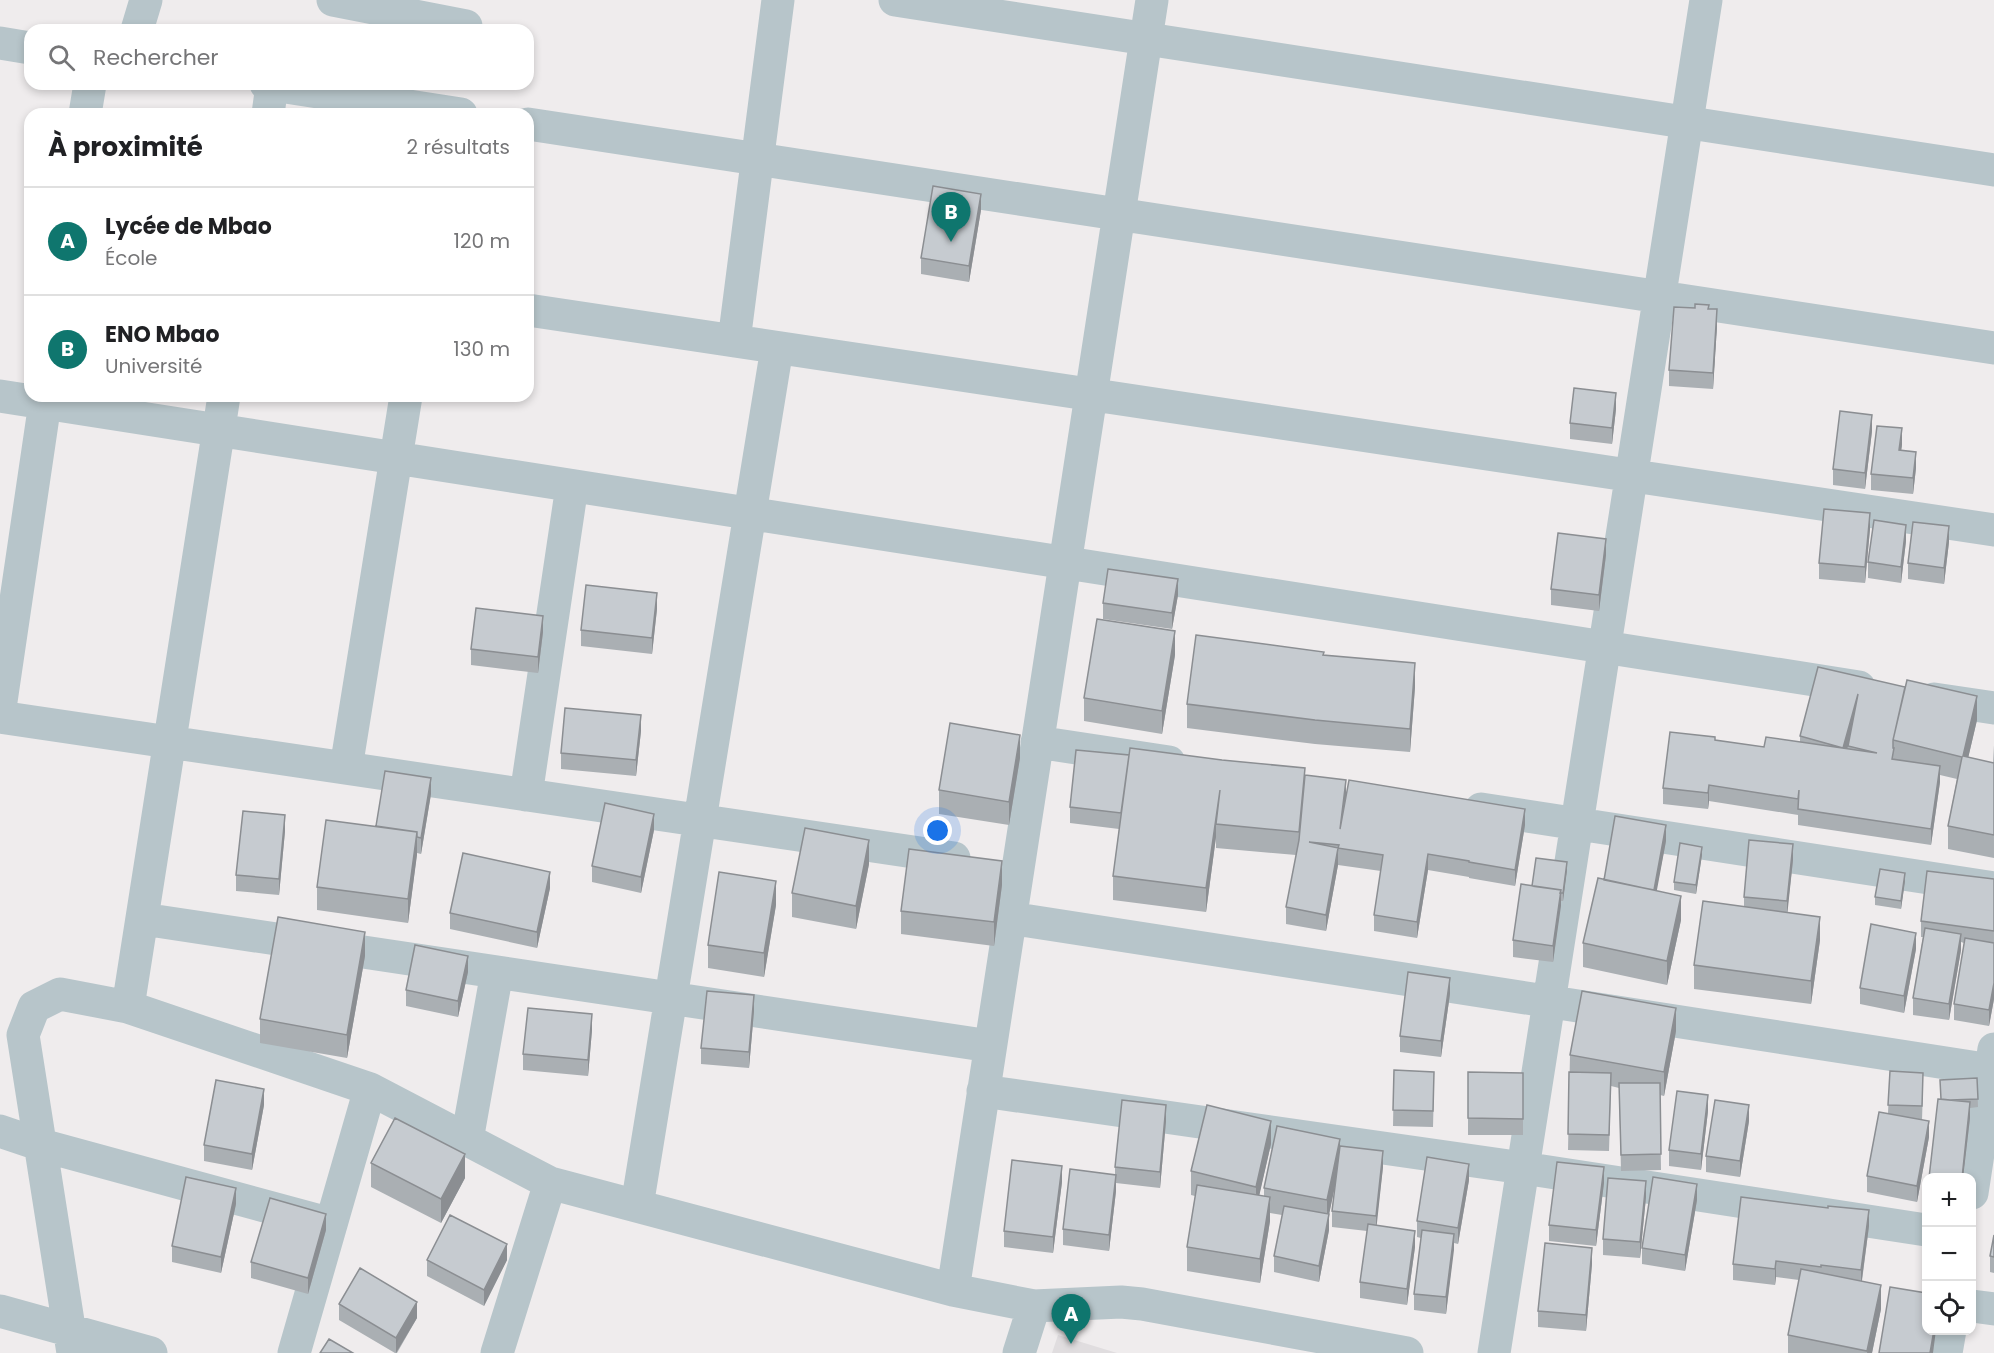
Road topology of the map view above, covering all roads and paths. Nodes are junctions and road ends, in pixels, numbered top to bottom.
1 (146, 0) edge
2 (333, 0) edge
3 (778, 0) edge
4 (895, 0) edge
5 (1152, 0) edge
6 (1706, 0) edge
7 (467, 18) edge
8 (139, 24) edge
9 (1146, 39) junction
10 (0, 43) edge
11 (24, 47) edge
12 (89, 90) edge
13 (269, 94) edge
14 (455, 106) edge
15 (86, 108) edge
16 (1687, 122) junction
17 (534, 125) edge
18 (758, 159) junction
19 (1994, 170) edge
20 (1119, 214) junction
21 (1659, 297) junction
22 (534, 311) edge
23 (734, 341) junction
24 (777, 348) junction
25 (1994, 348) edge
26 (1091, 395) junction
27 (0, 396) edge
28 (24, 398) edge
29 (45, 402) edge
30 (62, 402) edge
31 (223, 402) edge
32 (405, 402) edge
33 (219, 430) junction
34 (396, 458) junction
35 (1632, 476) junction
36 (572, 486) junction
37 (750, 514) junction
38 (1994, 530) edge
39 (1065, 564) junction
40 (1604, 648) junction
41 (0, 708) edge
42 (1994, 708) edge
43 (0, 717) edge
44 (170, 742) junction
45 (1037, 742) junction
46 (1202, 767) edge
47 (346, 768) junction
48 (526, 795) junction
49 (1448, 804) edge
50 (700, 821) junction
51 (1577, 824) junction
52 (998, 865) junction
53 (1994, 888) edge
54 (1010, 918) junction
55 (143, 919) junction
56 (497, 972) junction
57 (671, 998) junction
58 (1549, 1002) junction
59 (128, 1007) junction
60 (990, 1046) junction
61 (1992, 1060) edge
62 (370, 1089) junction
63 (983, 1091) junction
64 (1988, 1130) edge
65 (0, 1131) edge
66 (467, 1140) junction
67 (41, 1145) junction
68 (1523, 1168) junction
69 (1976, 1174) edge
70 (550, 1183) junction
71 (637, 1206) junction
72 (331, 1224) junction
73 (1922, 1229) edge
74 (953, 1290) junction
75 (1034, 1306) junction
76 (1976, 1307) edge
77 (1994, 1310) edge
78 (0, 1311) edge
79 (1949, 1335) edge
80 (72, 1342) edge
81 (296, 1345) edge
82 (151, 1353) edge
83 (328, 1353) edge
84 (497, 1353) edge
85 (1019, 1353) edge
86 (1407, 1353) edge
87 (1494, 1353) edge
88 (1946, 1353) edge

1 - 8 street
2 - 7 street
3 - 18 street
4 - 9 street
5 - 9 street
6 - 16 street
9 - 16 street
9 - 20 street
10 - 11 street
12 - 15 street
13 - 14 street
16 - 19 street
16 - 21 street
17 - 18 street
18 - 20 street
18 - 23 street
20 - 21 street
20 - 26 street
21 - 25 street
21 - 35 street
22 - 23 street
23 - 24 street
24 - 26 street
24 - 37 street
26 - 35 street
26 - 39 street
27 - 28 street
29 - 41 street
30 - 33 street
31 - 33 street
32 - 34 street
33 - 34 street
33 - 44 street
34 - 36 street
34 - 47 street
35 - 38 street
35 - 40 street
36 - 37 street
36 - 48 street
37 - 39 street
37 - 50 street
39 - 40 street
39 - 45 street
40 - 42 street
40 - 51 street
43 - 44 street
44 - 47 street
44 - 55 street
45 - 46 street
45 - 52 street
47 - 48 street
48 - 50 street
49 - 51 street
50 - 52 street
50 - 57 street
51 - 53 street
51 - 58 street
52 - 54 street
54 - 58 street
54 - 60 street
55 - 56 street
55 - 59 street
56 - 57 street
56 - 66 street
57 - 60 street
57 - 71 street
58 - 61 street
58 - 68 street
59 - 62 street
59 - 67 street
60 - 63 street
61 - 64 street
62 - 66 street
62 - 72 street
63 - 68 street
63 - 74 street
64 - 69 street
65 - 67 street
66 - 70 street
67 - 72 street
67 - 80 street
68 - 73 street
68 - 87 street
70 - 71 street
70 - 84 street
71 - 74 street
72 - 81 street
74 - 75 street
75 - 85 street
75 - 86 street
76 - 77 street
78 - 80 street
79 - 88 street
80 - 82 street
81 - 83 street

